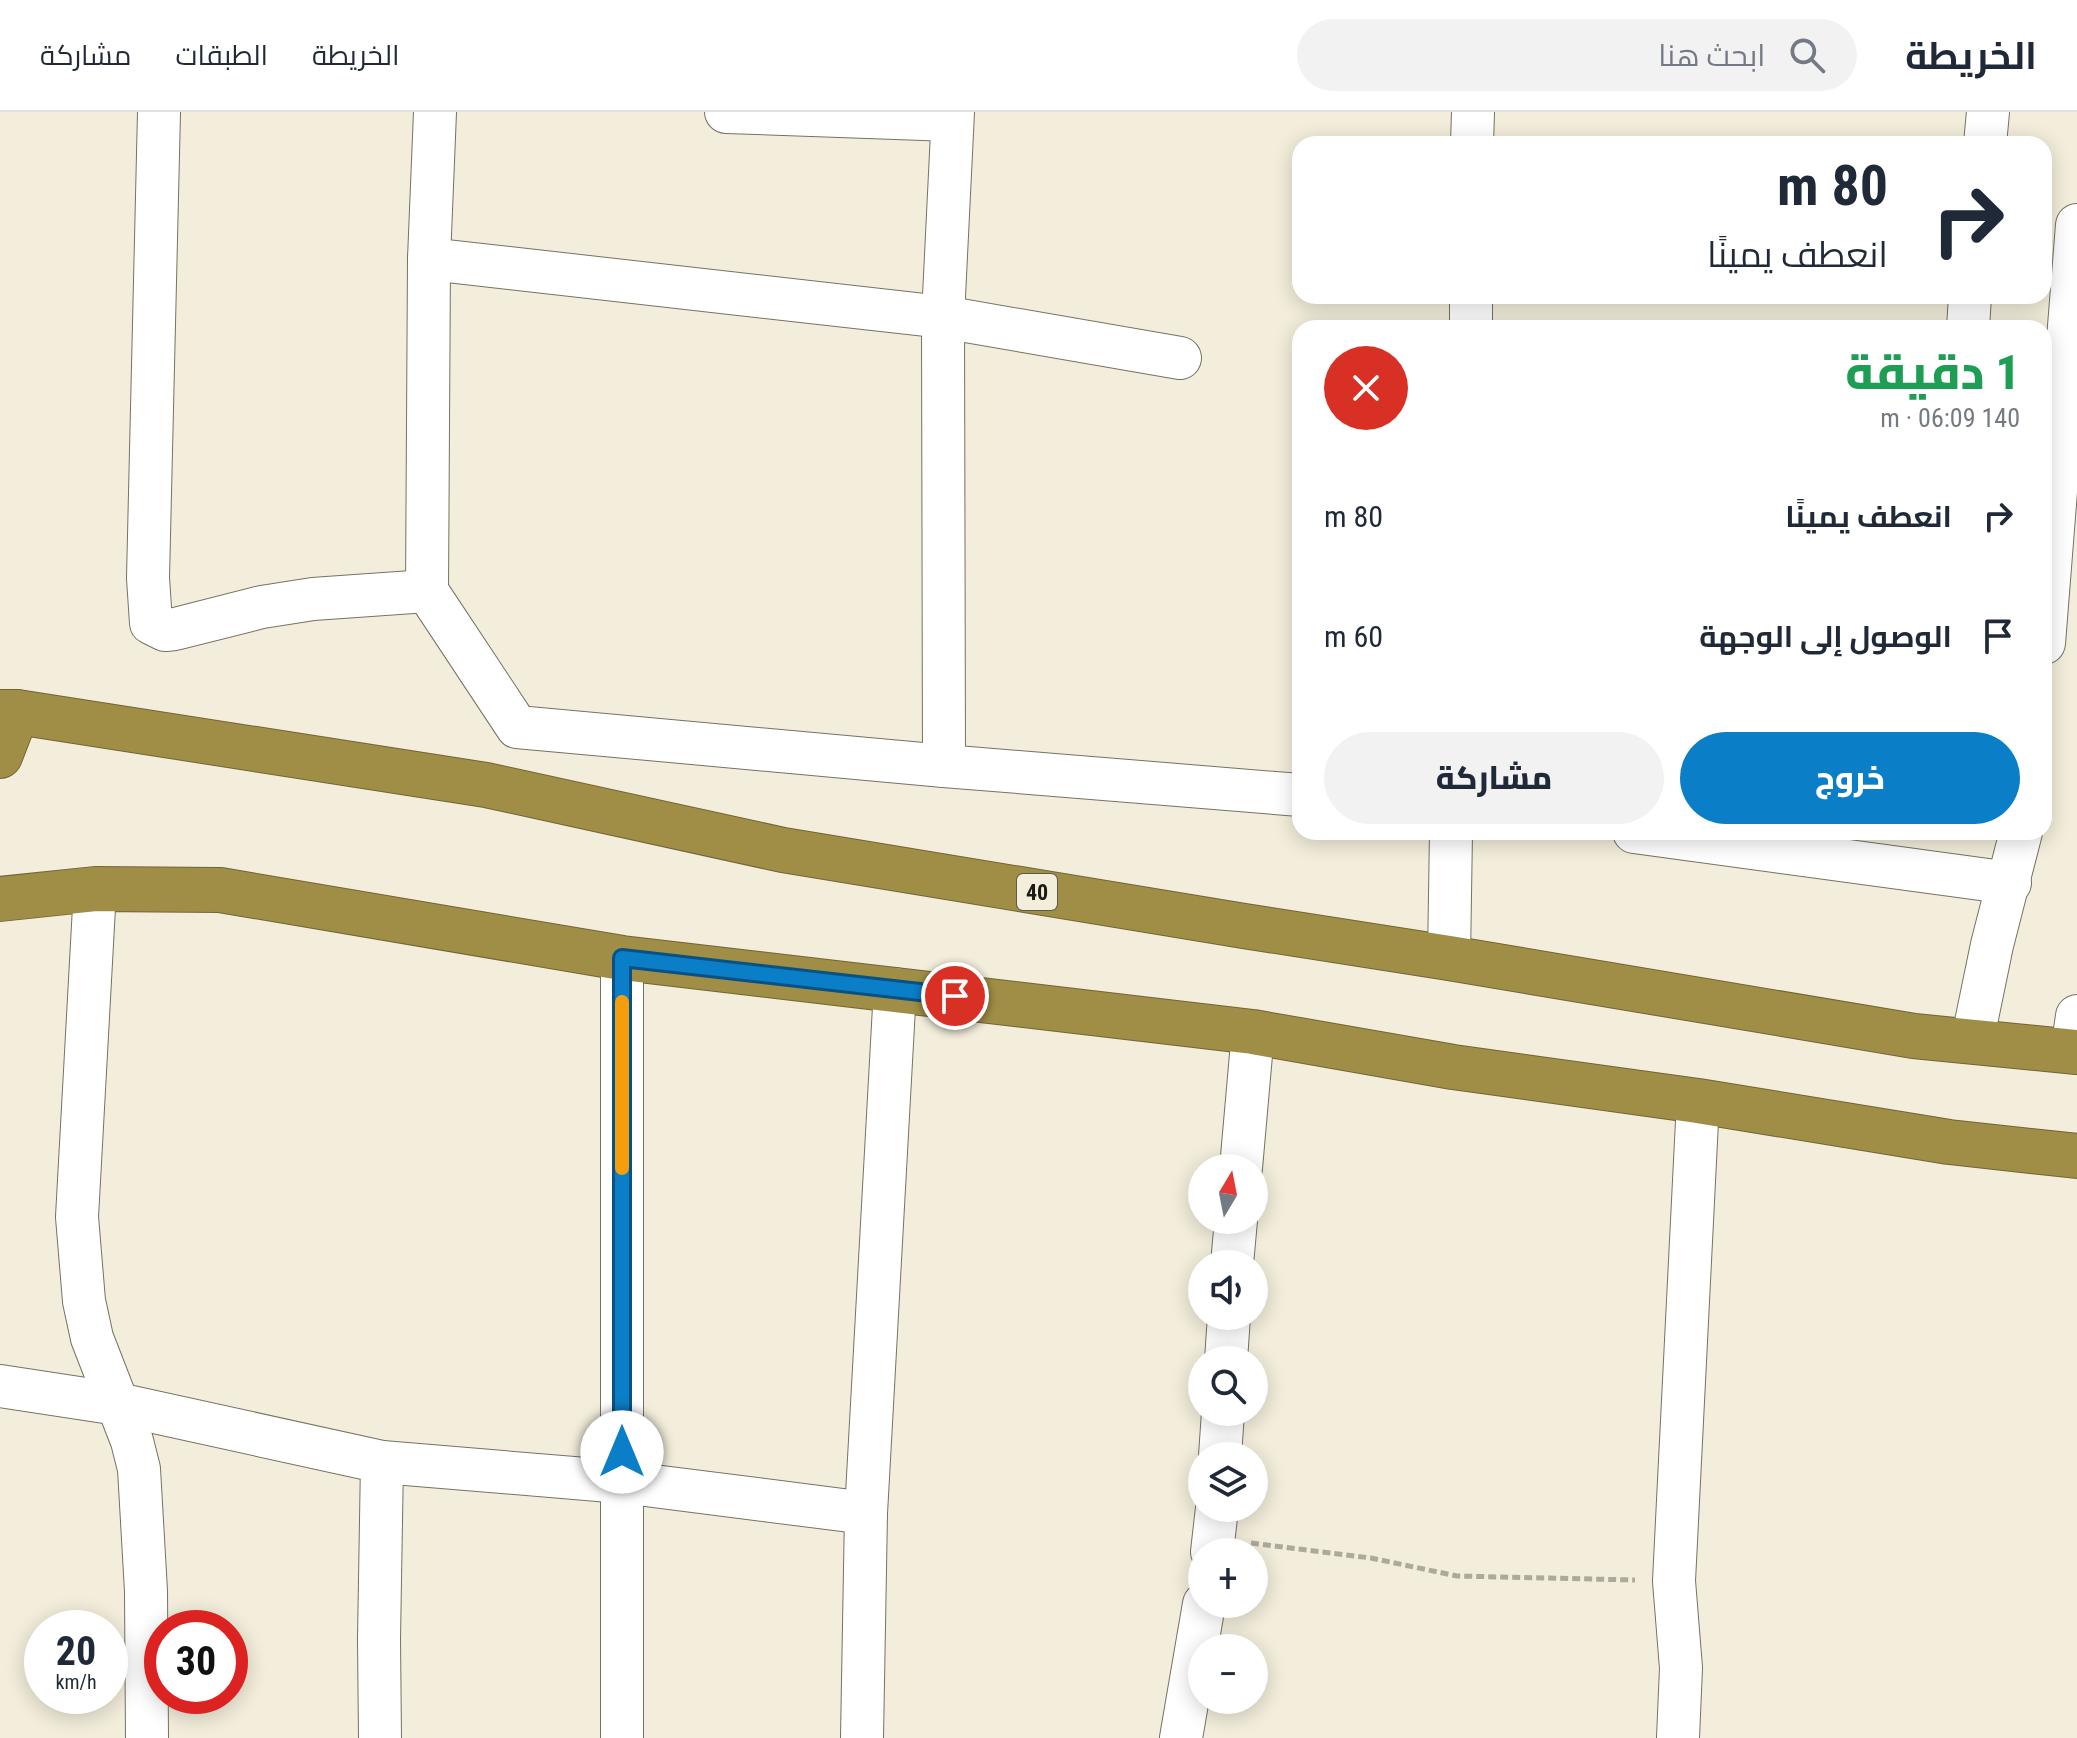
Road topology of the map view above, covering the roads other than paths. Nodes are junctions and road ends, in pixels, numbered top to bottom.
1 (159, 112) edge
2 (435, 112) edge
3 (726, 112) edge
4 (1473, 112) edge
5 (1988, 112) edge
6 (952, 116) edge
7 (1472, 136) edge
8 (1986, 136) edge
9 (2077, 225) edge
10 (429, 259) junction
11 (943, 317) junction
12 (1180, 358) dead end
13 (2052, 542) edge
14 (427, 591) junction
15 (8, 712) edge
16 (0, 756) edge
17 (944, 766) junction
18 (1292, 794) edge
19 (1451, 840) edge
20 (1693, 840) edge
21 (2019, 840) edge
22 (2010, 883) junction
23 (4, 886) edge
24 (95, 889) junction
25 (622, 958) junction
26 (1449, 958) junction
27 (895, 989) junction
28 (1253, 1032) junction
29 (2075, 1040) edge
30 (1972, 1042) junction
31 (1698, 1101) junction
32 (1242, 1154) edge
33 (2077, 1156) edge
34 (0, 1386) edge
35 (118, 1404) junction
36 (382, 1462) junction
37 (622, 1482) junction
38 (866, 1513) junction
39 (1202, 1618) edge
40 (147, 1738) edge
41 (380, 1738) edge
42 (622, 1738) edge
43 (862, 1738) edge
44 (1181, 1738) edge
45 (1678, 1738) edge

1 - 14 street
2 - 10 street
3 - 6 street
4 - 7 street
5 - 8 street
6 - 11 street
9 - 13 street
10 - 11 street
10 - 14 street
11 - 12 street
11 - 17 street
14 - 17 street
15 - 16 highway
15 - 26 highway, 40
17 - 18 street
19 - 26 street
20 - 22 street
21 - 22 street
22 - 30 street
23 - 24 highway
24 - 25 highway
24 - 35 street
25 - 27 highway
25 - 37 street
26 - 30 highway, 40
27 - 28 highway
27 - 38 street
28 - 31 highway
28 - 32 street
29 - 30 highway, 40
31 - 33 highway
31 - 45 street
34 - 35 street
35 - 36 street
35 - 40 street
36 - 37 street
36 - 41 street
37 - 38 street
37 - 42 street
38 - 43 street
39 - 44 street

